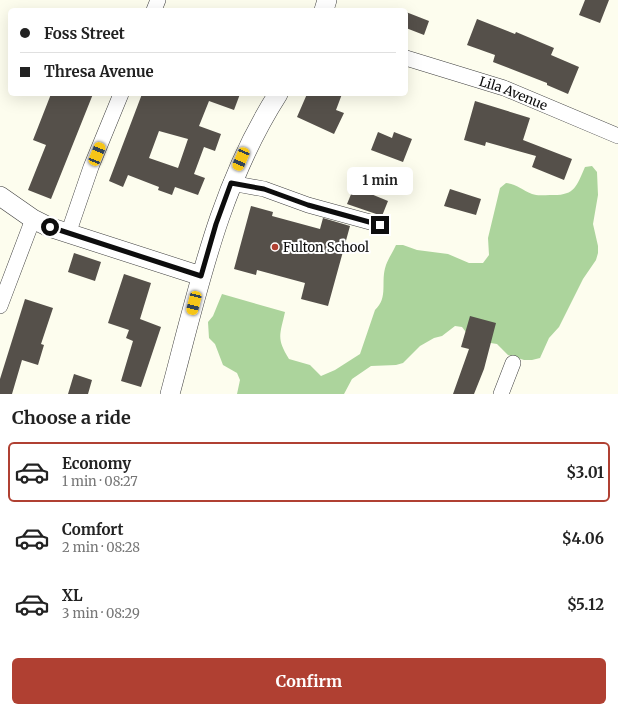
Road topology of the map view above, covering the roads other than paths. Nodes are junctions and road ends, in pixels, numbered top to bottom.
1 (408, 59) edge
2 (120, 96) edge
3 (277, 96) edge
4 (617, 134) edge
5 (231, 183) junction
6 (0, 196) edge
7 (33, 219) junction
8 (380, 225) dead end
9 (68, 234) junction
10 (201, 276) junction
11 (0, 306) edge
12 (513, 363) dead end
13 (170, 394) edge
14 (501, 394) edge

1 - 4 street, Lila Avenue
2 - 9 street
3 - 5 street
5 - 8 street
5 - 10 street
6 - 7 street
7 - 9 street
7 - 11 street
9 - 10 street
10 - 13 street
12 - 14 street

